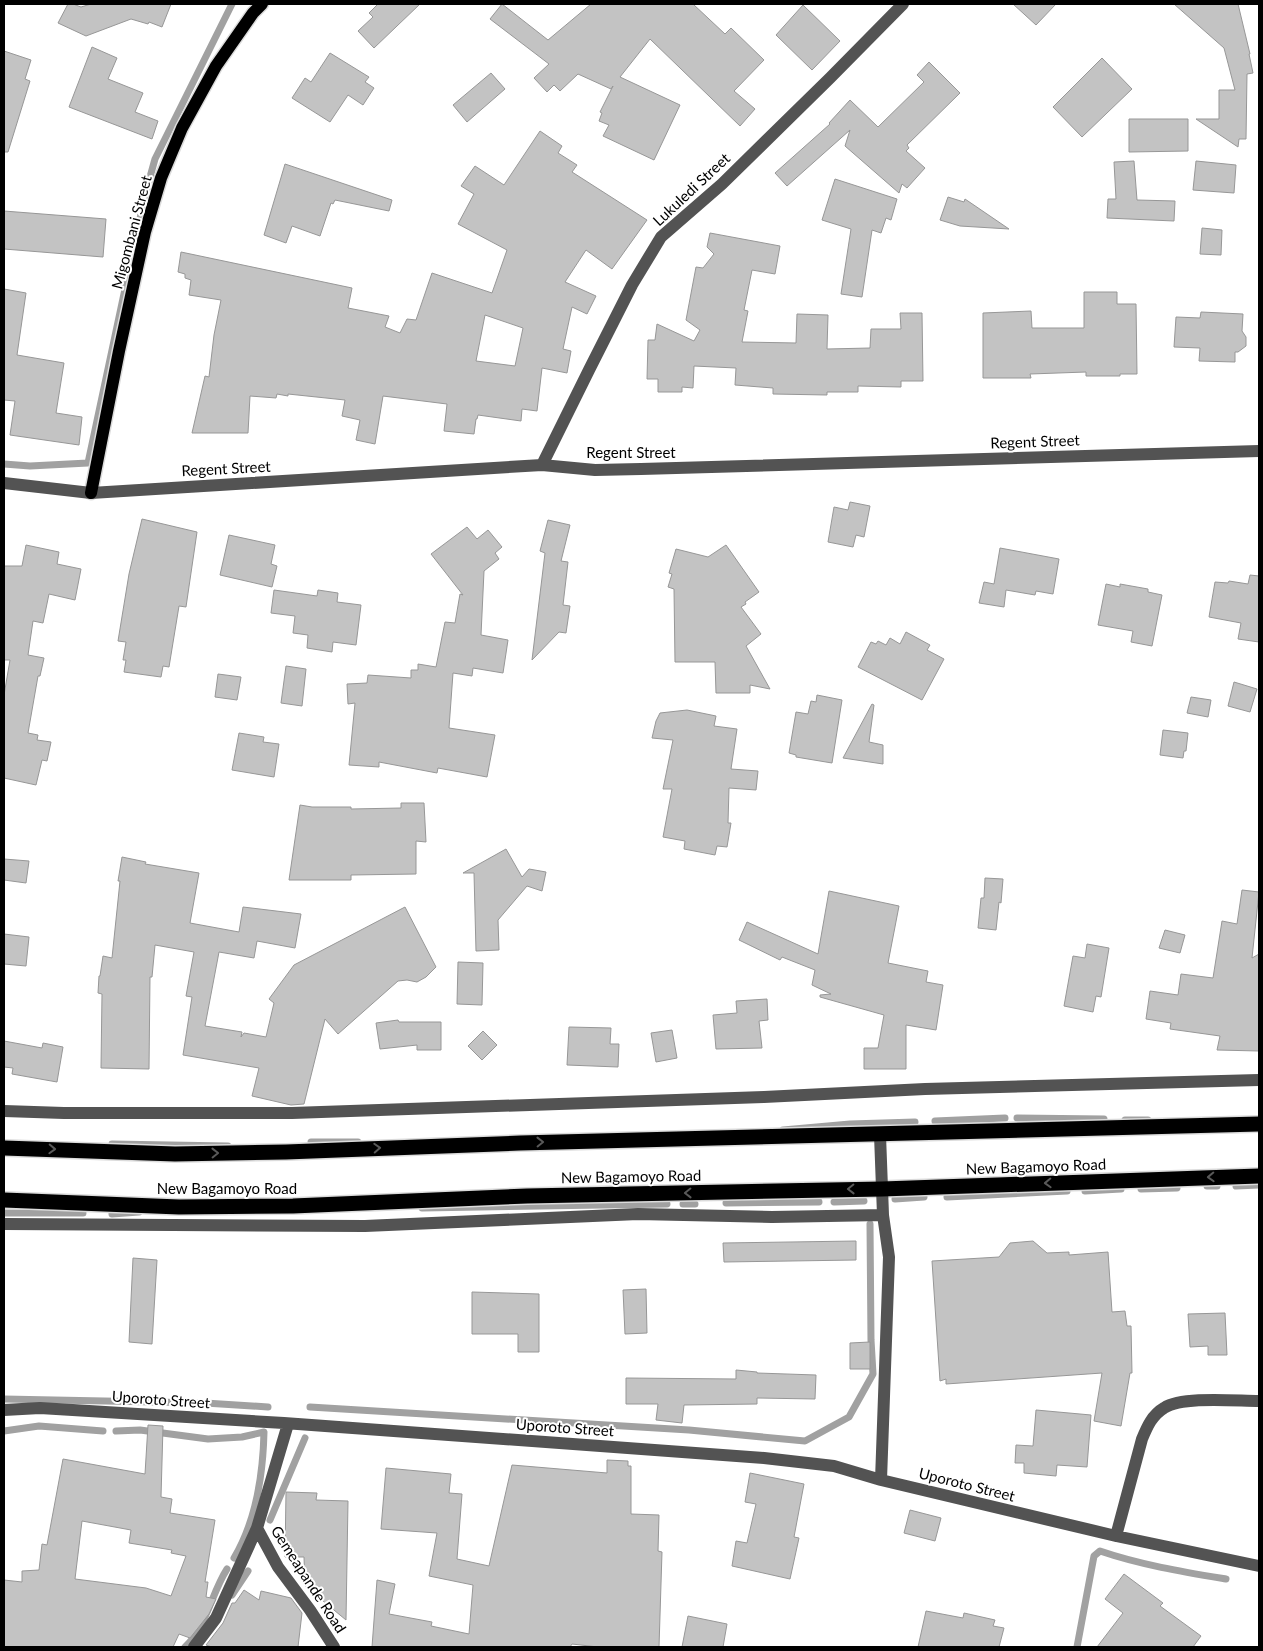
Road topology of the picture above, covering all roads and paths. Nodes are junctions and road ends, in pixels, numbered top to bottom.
1 (262, 4) edge
2 (902, 4) edge
3 (252, 8) edge
4 (1259, 451) edge
5 (542, 465) junction
6 (4, 483) edge
7 (91, 493) junction
8 (1259, 1080) edge
9 (4, 1111) edge
10 (1259, 1124) edge
11 (880, 1135) junction
12 (4, 1148) edge
13 (1259, 1176) edge
14 (882, 1188) junction
15 (4, 1200) edge
16 (883, 1216) junction
17 (4, 1224) edge
18 (1259, 1401) edge
19 (4, 1410) edge
20 (288, 1424) junction
21 (881, 1480) junction
22 (257, 1528) junction
23 (1116, 1536) junction
24 (1259, 1566) edge
25 (194, 1647) edge
26 (334, 1647) edge

1 - 3 main road, Migombani Street
2 - 5 street, Lukuledi Street
3 - 7 main road, Migombani Street
4 - 5 street, Regent Street
5 - 7 street, Regent Street
6 - 7 street, Regent Street
8 - 9 street
10 - 11 highway
12 -> 11 highway
11 - 14 street
13 -> 14 highway, New Bagamoyo Road
14 -> 15 highway, New Bagamoyo Road
14 - 16 street
16 - 17 street
16 - 21 street
18 - 23 street
19 - 20 street, Uporoto Street
20 - 21 street, Uporoto Street
20 - 22 street, Gemeapande Road
21 - 23 street, Uporoto Street
22 - 25 street, Gemeapande Road
22 - 26 street, Gemeapande Road
23 - 24 street, Uporoto Street

